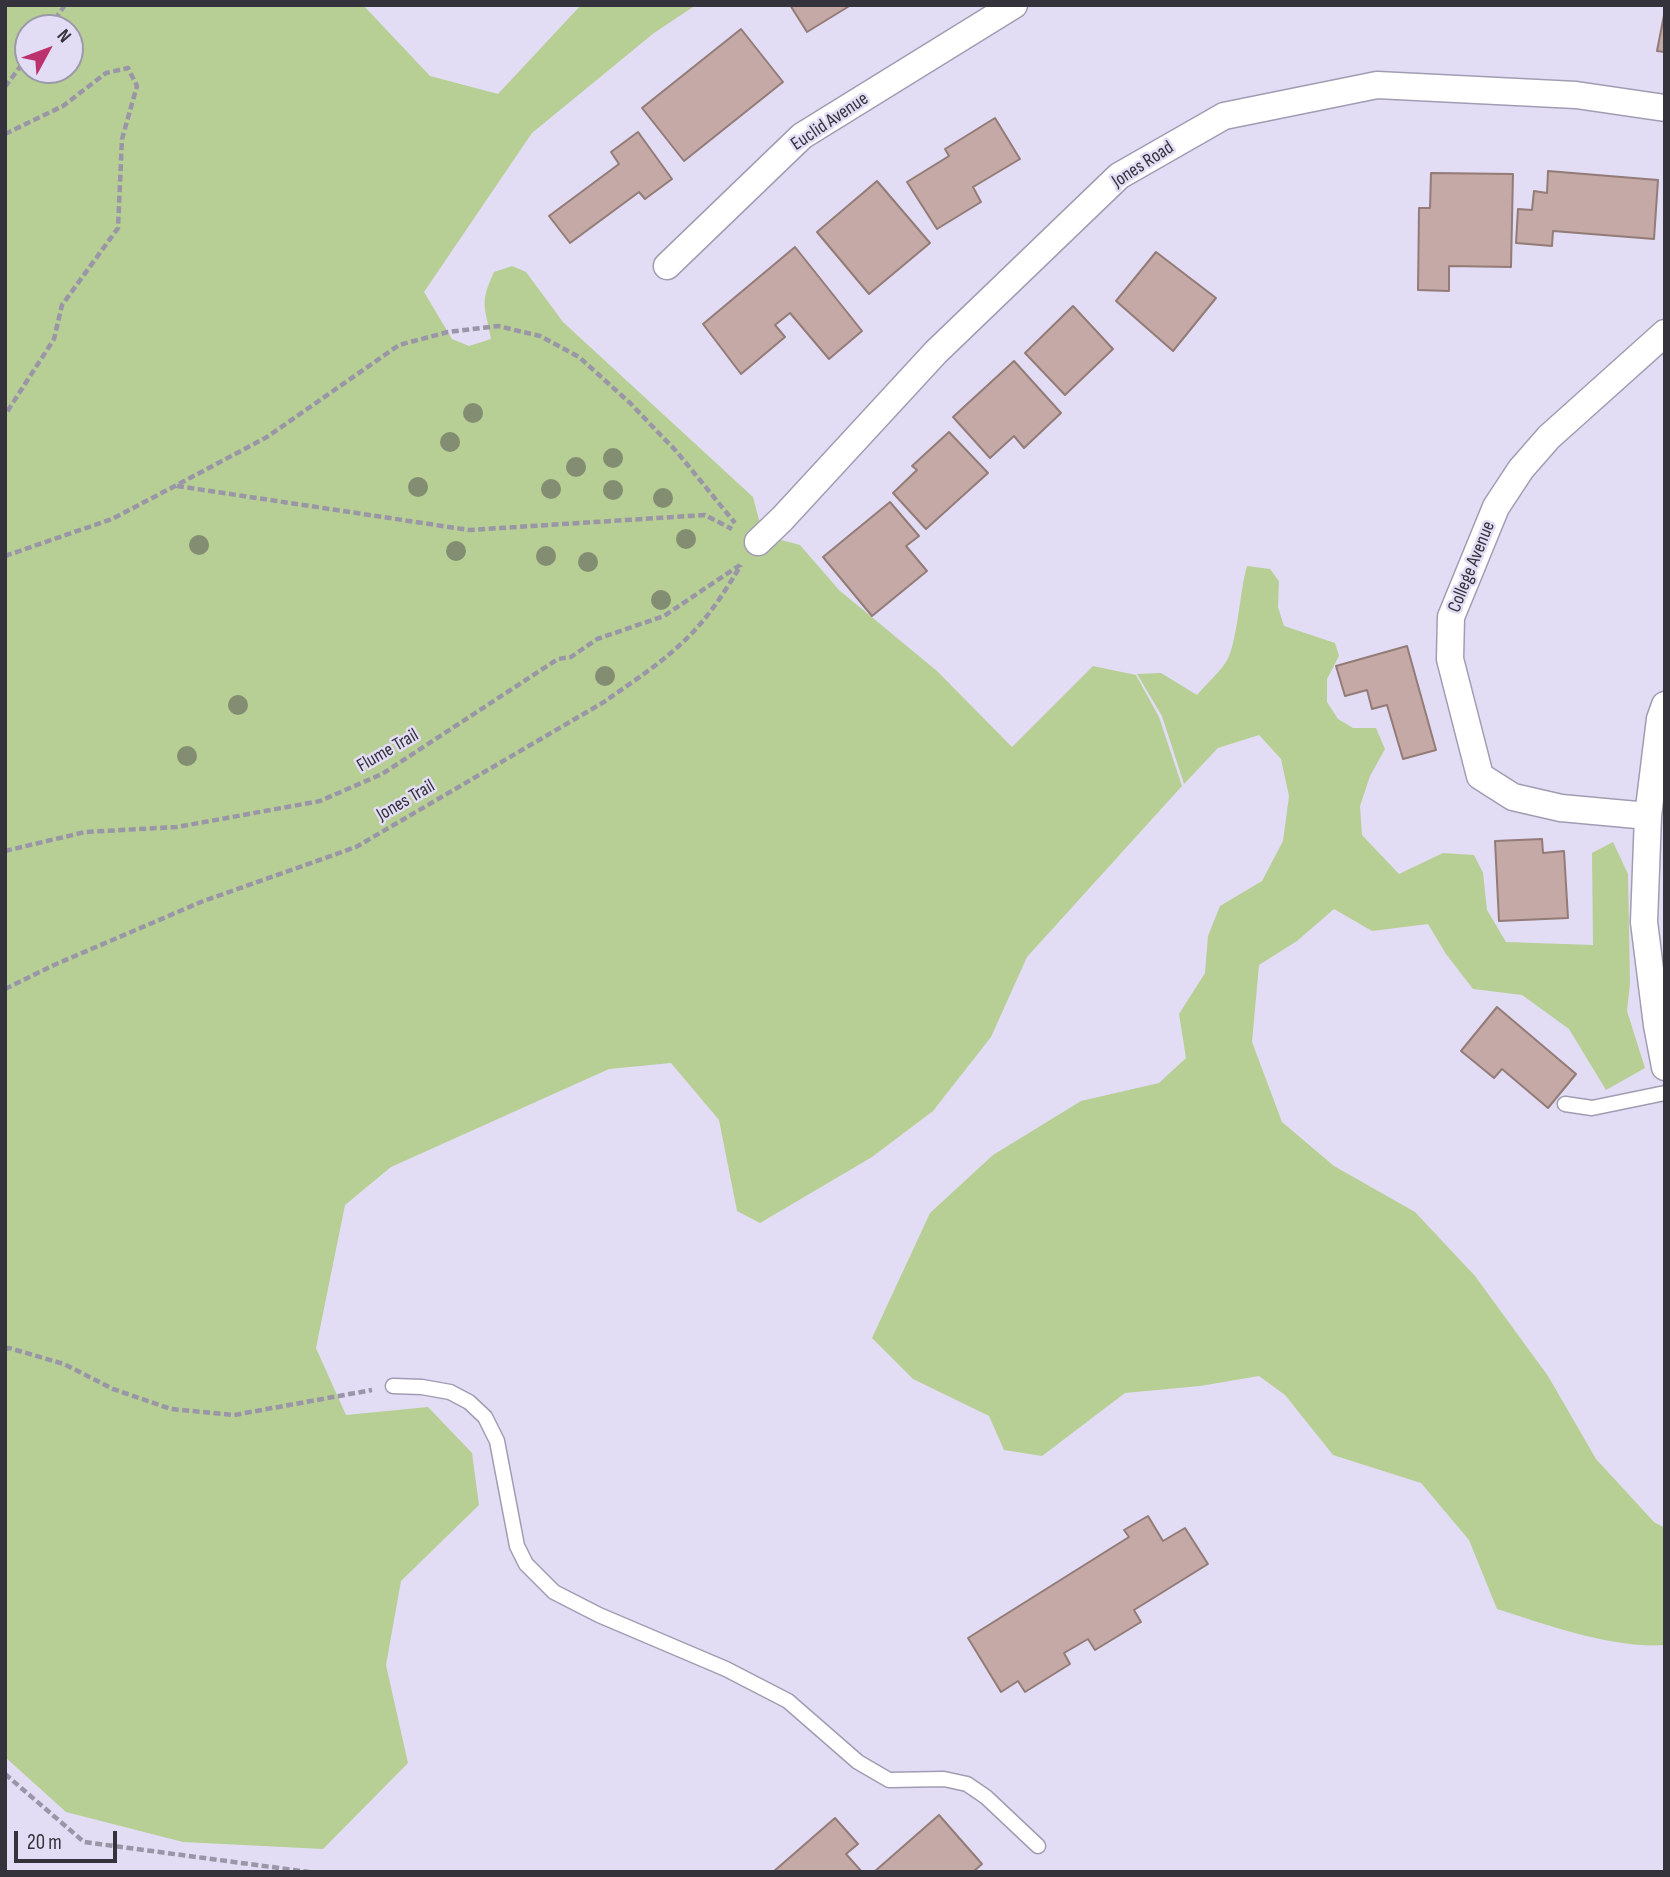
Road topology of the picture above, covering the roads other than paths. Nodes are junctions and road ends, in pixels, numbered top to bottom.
1 (1014, 5) edge
2 (1665, 108) edge
3 (667, 266) dead end
4 (1665, 333) edge
5 (758, 542) road end
6 (1665, 705) edge
7 (1648, 816) junction
8 (1665, 1067) edge
9 (1665, 1093) edge
10 (1565, 1104) dead end
11 (393, 1387) road end
12 (1038, 1846) dead end

1 - 3 street, Euclid Avenue
2 - 5 street, Jones Road
4 - 7 street, College Avenue
6 - 7 street
7 - 8 street
9 - 10 lane
11 - 12 lane

